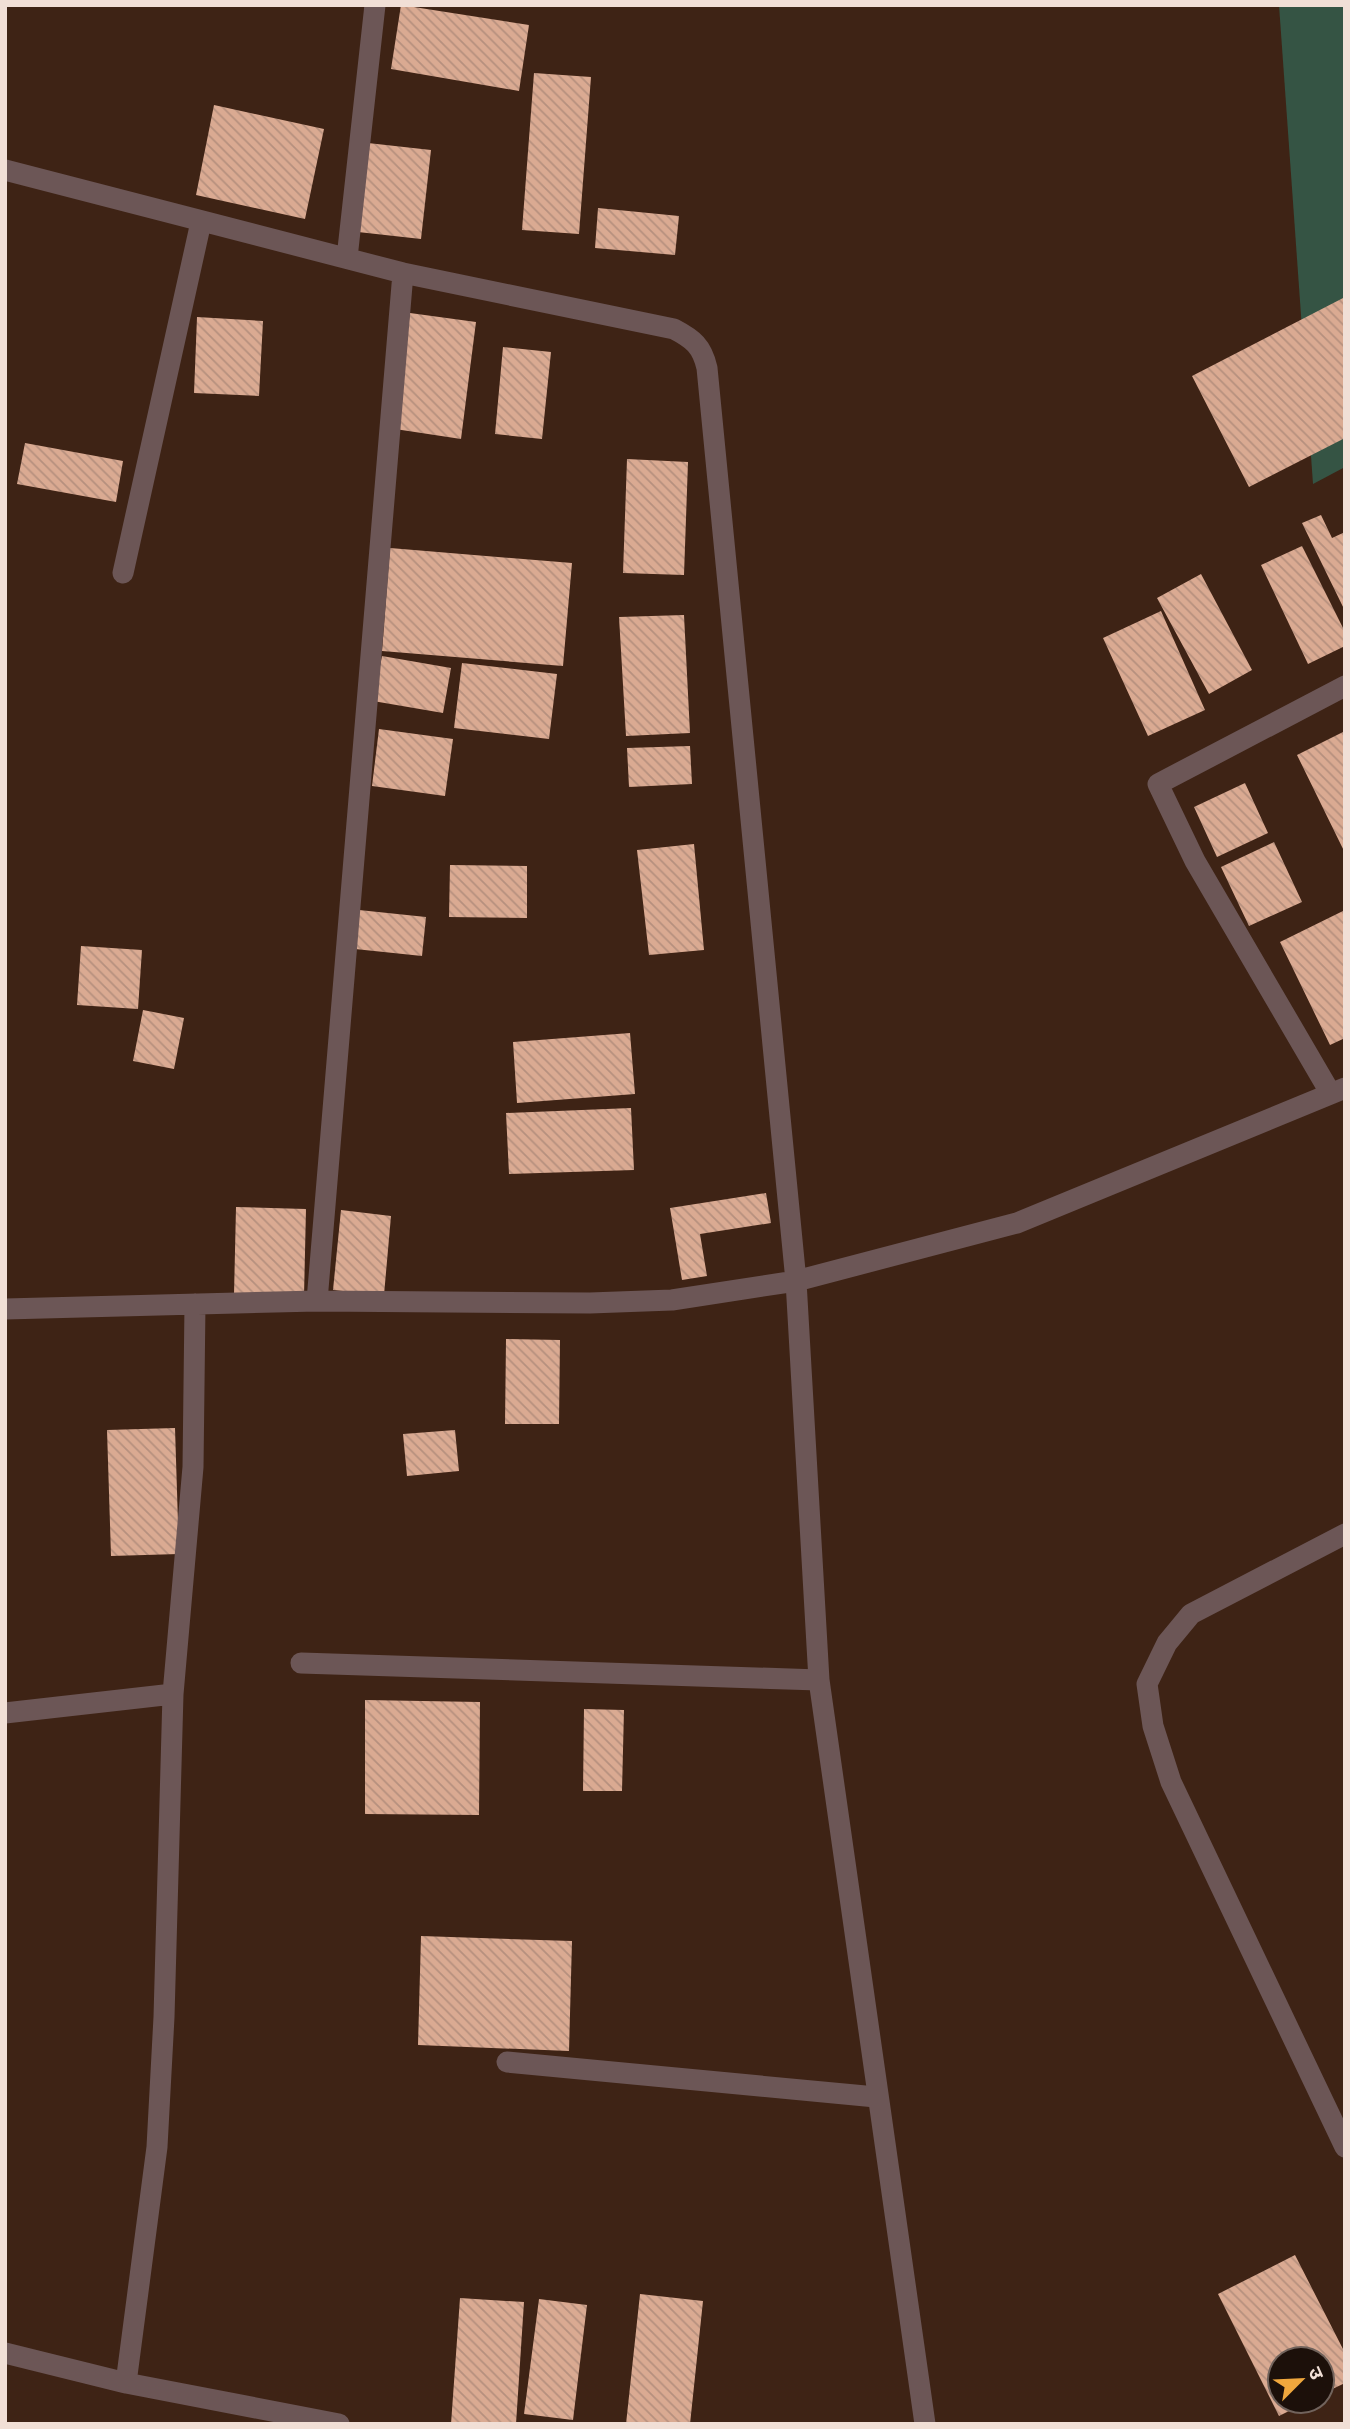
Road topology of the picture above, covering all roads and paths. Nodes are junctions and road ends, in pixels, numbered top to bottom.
1 (375, 5) edge
2 (5, 170) edge
3 (201, 222) junction
4 (347, 258) junction
5 (404, 273) junction
6 (123, 573) dead end
7 (1345, 687) edge
8 (1338, 1091) edge
9 (796, 1281) junction
10 (317, 1301) junction
11 (195, 1304) junction
12 (5, 1309) edge
13 (1345, 1534) edge
14 (301, 1663) dead end
15 (819, 1680) junction
16 (173, 1694) junction
17 (5, 1713) edge
18 (507, 2062) dead end
19 (876, 2097) junction
20 (1345, 2147) edge
21 (5, 2353) edge
22 (126, 2383) junction
23 (339, 2424) edge
24 (925, 2424) edge

1 - 4 street
2 - 3 street
3 - 4 street
3 - 6 street
4 - 5 street
5 - 9 street
5 - 10 street
7 - 8 street
8 - 9 street
9 - 10 street
9 - 15 street
10 - 11 street
11 - 12 street
11 - 16 street
13 - 20 street
14 - 15 street
15 - 19 street
16 - 17 street
16 - 22 street
18 - 19 street
19 - 24 street
21 - 22 street
22 - 23 street

